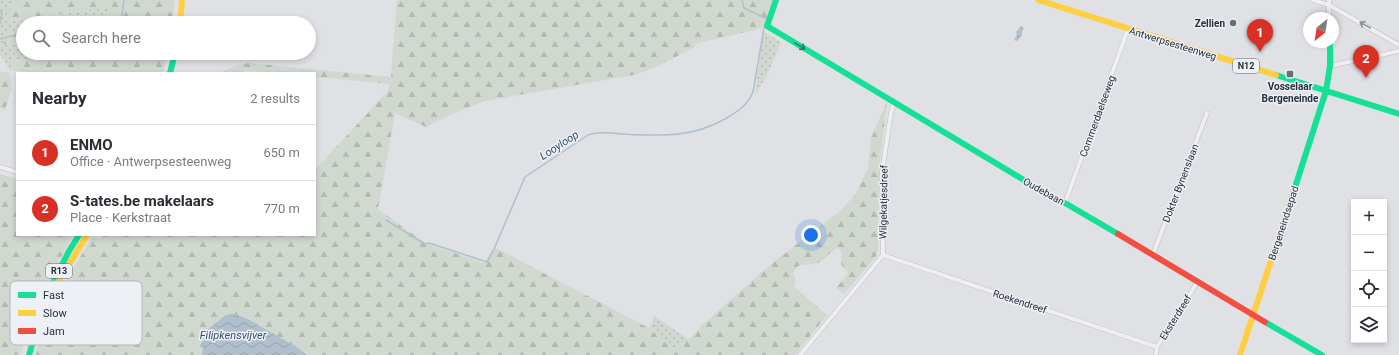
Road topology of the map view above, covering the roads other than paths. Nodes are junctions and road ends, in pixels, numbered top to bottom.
1 (182, 0) edge
2 (776, 0) edge
3 (1038, 0) edge
4 (1313, 0) edge
5 (1329, 2) edge
6 (181, 16) edge
7 (1128, 29) junction
8 (1399, 44) edge
9 (1330, 48) edge
10 (1399, 51) edge
11 (173, 60) edge
12 (1330, 66) junction
13 (170, 72) edge
14 (1326, 91) junction
15 (894, 102) junction
16 (1207, 112) dead end
17 (1399, 114) edge
18 (0, 168) edge
19 (16, 172) edge
20 (1065, 203) junction
21 (78, 236) edge
22 (86, 236) edge
23 (1153, 254) junction
24 (883, 255) junction
25 (54, 281) edge
26 (60, 281) edge
27 (1198, 281) junction
28 (1254, 314) junction
29 (32, 345) edge
30 (1157, 347) junction
31 (29, 355) edge
32 (800, 355) edge
33 (1156, 355) edge
34 (1240, 355) edge
35 (1322, 355) edge

1 - 6 street
2 -> 15 street, Oudebaan
3 - 7 street, Antwerpsesteenweg / N12
4 - 5 street
8 -> 5 street
7 - 14 street, Antwerpsesteenweg / N12
7 - 20 street, Commerdaelseweg
9 - 12 street, Bergeneindsepad
10 - 12 street
11 - 13 street
12 - 14 street, Bergeneindsepad
14 - 17 street, Antwerpsesteenweg / N12
14 - 28 street, Bergeneindsepad
15 - 20 street, Oudebaan
15 - 24 street, Wilgekatjesdreef
16 - 23 street, Dokter Bynenslaan
18 - 19 street
20 - 23 street, Oudebaan
21 - 25 street, R13
22 - 26 street, R13
23 - 27 street, Oudebaan
24 - 30 street, Roekendreef
24 - 32 street
27 - 28 street, Oudebaan
27 - 30 street, Eksterdreef
28 - 34 street, Bergeneindsepad
28 - 35 street, Oudebaan
29 - 31 street, R13
30 - 33 street, Eksterdreef

